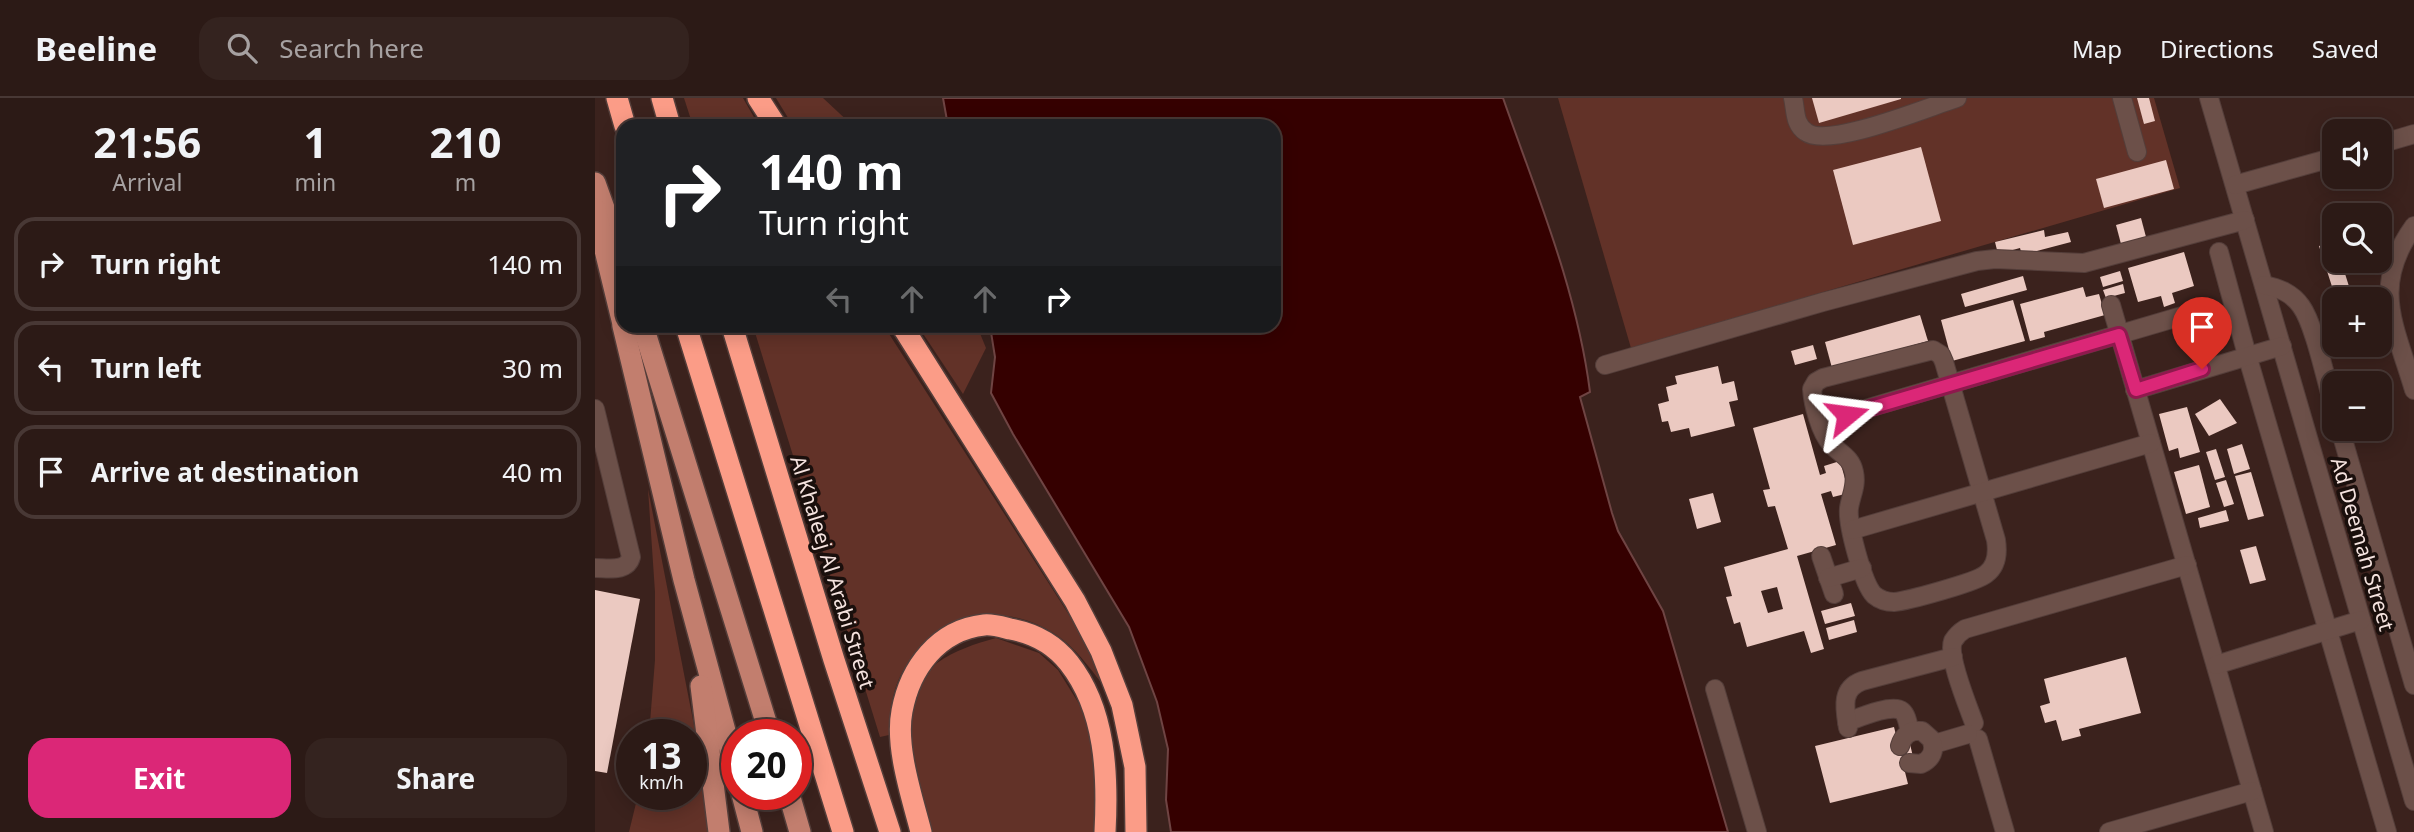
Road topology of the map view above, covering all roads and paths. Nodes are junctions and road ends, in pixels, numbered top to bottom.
1 (617, 98) edge
2 (661, 98) edge
3 (758, 98) edge
4 (1793, 98) edge
5 (1957, 98) edge
6 (2122, 98) edge
7 (2209, 98) edge
8 (623, 119) edge
9 (668, 119) edge
10 (772, 119) edge
11 (2414, 134) edge
12 (2392, 140) edge
13 (2137, 152) dead end
14 (2322, 161) edge
15 (595, 183) edge
16 (2235, 185) junction
17 (595, 209) edge
18 (2245, 220) junction
19 (2414, 226) edge
20 (616, 242) edge
21 (2219, 251) dead end
22 (2264, 285) junction
23 (616, 296) edge
24 (2111, 305) dead end
25 (2192, 313) dead end
26 (625, 333) edge
27 (645, 333) edge
28 (688, 333) edge
29 (733, 333) edge
30 (906, 333) edge
31 (2119, 335) junction
32 (2282, 346) junction
33 (2247, 355) junction
34 (1605, 365) dead end
35 (2323, 371) edge
36 (1952, 384) junction
37 (2136, 390) junction
38 (2414, 390) edge
39 (595, 408) edge
40 (1821, 422) junction
41 (2343, 441) edge
42 (2151, 443) junction
43 (1982, 491) junction
44 (1852, 530) junction
45 (1821, 555) dead end
46 (2187, 565) junction
47 (595, 568) edge
48 (1862, 568) junction
49 (684, 580) junction
50 (2361, 620) junction
51 (2328, 629) junction
52 (1953, 657) junction
53 (2216, 665) junction
54 (2414, 685) edge
55 (1715, 689) dead end
56 (722, 719) edge
57 (765, 719) edge
58 (1973, 732) junction
59 (1934, 744) junction
60 (2410, 762) edge
61 (1909, 763) dead end
62 (2252, 791) junction
63 (2414, 801) edge
64 (746, 810) edge
65 (794, 810) edge
66 (719, 832) edge
67 (752, 832) edge
68 (800, 832) edge
69 (843, 832) edge
70 (890, 832) edge
71 (921, 832) edge
72 (1105, 832) edge
73 (1136, 832) edge
74 (1756, 832) edge
75 (2005, 832) edge
76 (2109, 832) edge
77 (2264, 832) edge
78 (2387, 832) edge

1 - 8 highway
2 - 9 highway
3 - 10 highway
4 - 5 street
6 - 13 street
7 - 16 street, Ad Deemah Street
11 - 12 street
14 - 16 street
15 - 20 main road
16 - 18 street, Ad Deemah Street
17 - 23 main road
18 - 22 street, Ad Deemah Street
18 - 34 street
19 - 38 street
21 - 33 street
22 - 32 street, Ad Deemah Street
22 - 35 street
24 - 31 street
25 - 31 street
26 - 49 main road
27 - 57 main road
28 - 69 highway
29 - 70 highway, Al Khaleej Al Arabi Street
30 - 73 highway
31 - 36 street
31 - 37 street
32 - 33 street
32 - 50 street, Ad Deemah Street
33 - 37 street
33 - 51 street
36 - 40 street
36 - 40 street
36 - 43 street
37 - 42 street
39 - 47 street
40 - 44 street
41 - 54 street
42 - 43 street
42 - 46 street
43 - 44 street
43 - 48 street
44 - 48 street
45 - 48 street
46 - 52 street
46 - 53 street
49 - 56 main road
49 - 66 main road
50 - 51 street
50 - 60 street, Ad Deemah Street
51 - 53 street
51 - 78 street
52 - 58 street
52 - 59 street
53 - 62 street
55 - 74 street
58 - 59 street
58 - 75 street
59 - 61 street
60 - 63 street, Ad Deemah Street
62 - 76 street
62 - 77 street
64 - 67 main road
65 - 68 main road
71 - 72 highway

